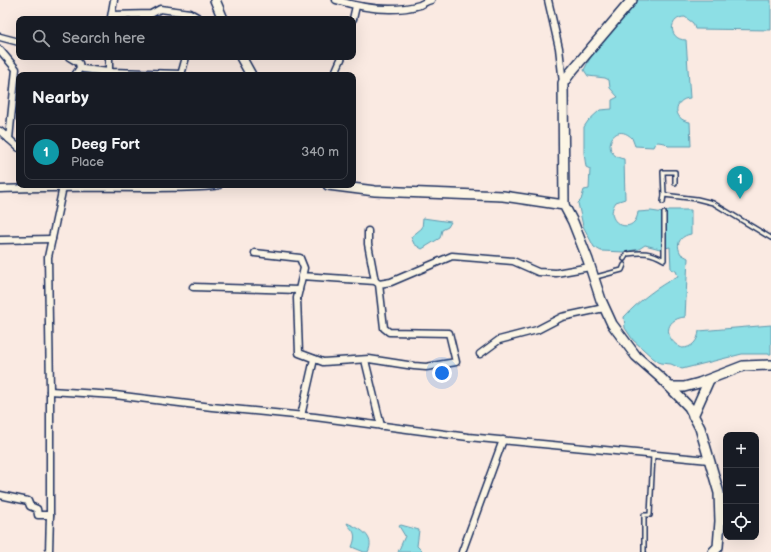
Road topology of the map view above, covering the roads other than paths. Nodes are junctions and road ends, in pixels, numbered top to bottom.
1 (114, 0) edge
2 (215, 0) edge
3 (336, 0) edge
4 (431, 0) edge
5 (548, 0) edge
6 (632, 0) edge
7 (360, 4) edge
8 (112, 16) edge
9 (125, 16) edge
10 (195, 16) edge
11 (222, 16) edge
12 (354, 16) edge
13 (0, 37) edge
14 (16, 41) edge
15 (0, 50) edge
16 (74, 60) edge
17 (110, 60) edge
18 (185, 60) edge
19 (243, 60) edge
20 (341, 60) edge
21 (80, 68) junction
22 (77, 72) edge
23 (103, 72) edge
24 (109, 72) edge
25 (182, 72) edge
26 (249, 72) edge
27 (335, 72) edge
28 (563, 83) junction
29 (16, 99) edge
30 (0, 131) edge
31 (9, 139) junction
32 (16, 145) edge
33 (675, 183) dead end
34 (16, 188) edge
35 (63, 188) edge
36 (352, 188) edge
37 (0, 189) edge
38 (664, 195) junction
39 (663, 202) dead end
40 (564, 205) junction
41 (664, 214) dead end
42 (368, 231) dead end
43 (771, 238) edge
44 (52, 239) junction
45 (0, 240) edge
46 (255, 253) dead end
47 (624, 259) dead end
48 (624, 265) dead end
49 (590, 267) junction
50 (302, 276) junction
51 (593, 278) junction
52 (377, 282) junction
53 (193, 287) dead end
54 (299, 290) junction
55 (604, 308) junction
56 (480, 354) dead end
57 (314, 359) junction
58 (365, 360) junction
59 (771, 365) edge
60 (709, 380) junction
61 (670, 387) junction
62 (50, 391) junction
63 (301, 416) junction
64 (694, 416) junction
65 (381, 426) junction
66 (504, 440) junction
67 (653, 455) junction
68 (710, 460) junction
69 (0, 495) edge
70 (50, 515) junction
71 (49, 552) edge
72 (462, 552) edge
73 (644, 552) edge
74 (713, 552) edge

1 - 8 street
2 - 11 main road
3 - 7 street
4 - 7 street
5 - 28 street
6 - 28 main road
7 - 12 street
9 - 10 street
13 - 14 street
15 - 29 street
16 - 21 street
17 - 24 street
18 - 25 street
19 - 26 main road
20 - 27 street
21 - 22 street
21 - 23 street
28 - 40 main road
29 - 31 street
30 - 31 street
31 - 32 street
33 - 38 lane
34 - 37 street
35 - 44 street
36 - 40 main road
38 - 39 lane
38 - 43 lane
40 - 49 main road
41 - 47 lane
42 - 52 street
44 - 45 street
44 - 62 street
46 - 50 street
48 - 51 lane
49 - 51 main road
49 - 52 street
50 - 52 street
50 - 54 street
51 - 55 main road
52 - 58 street
53 - 54 street
54 - 57 street
55 - 56 street
55 - 61 main road
57 - 58 street
57 - 63 street
58 - 65 street
59 - 60 main road
60 - 61 main road
60 - 64 main road
61 - 64 main road
62 - 63 street
62 - 70 street
63 - 65 street
64 - 68 main road
65 - 66 street
66 - 67 street
66 - 72 street
67 - 68 street
67 - 73 lane
68 - 74 main road
69 - 70 street
70 - 71 street

